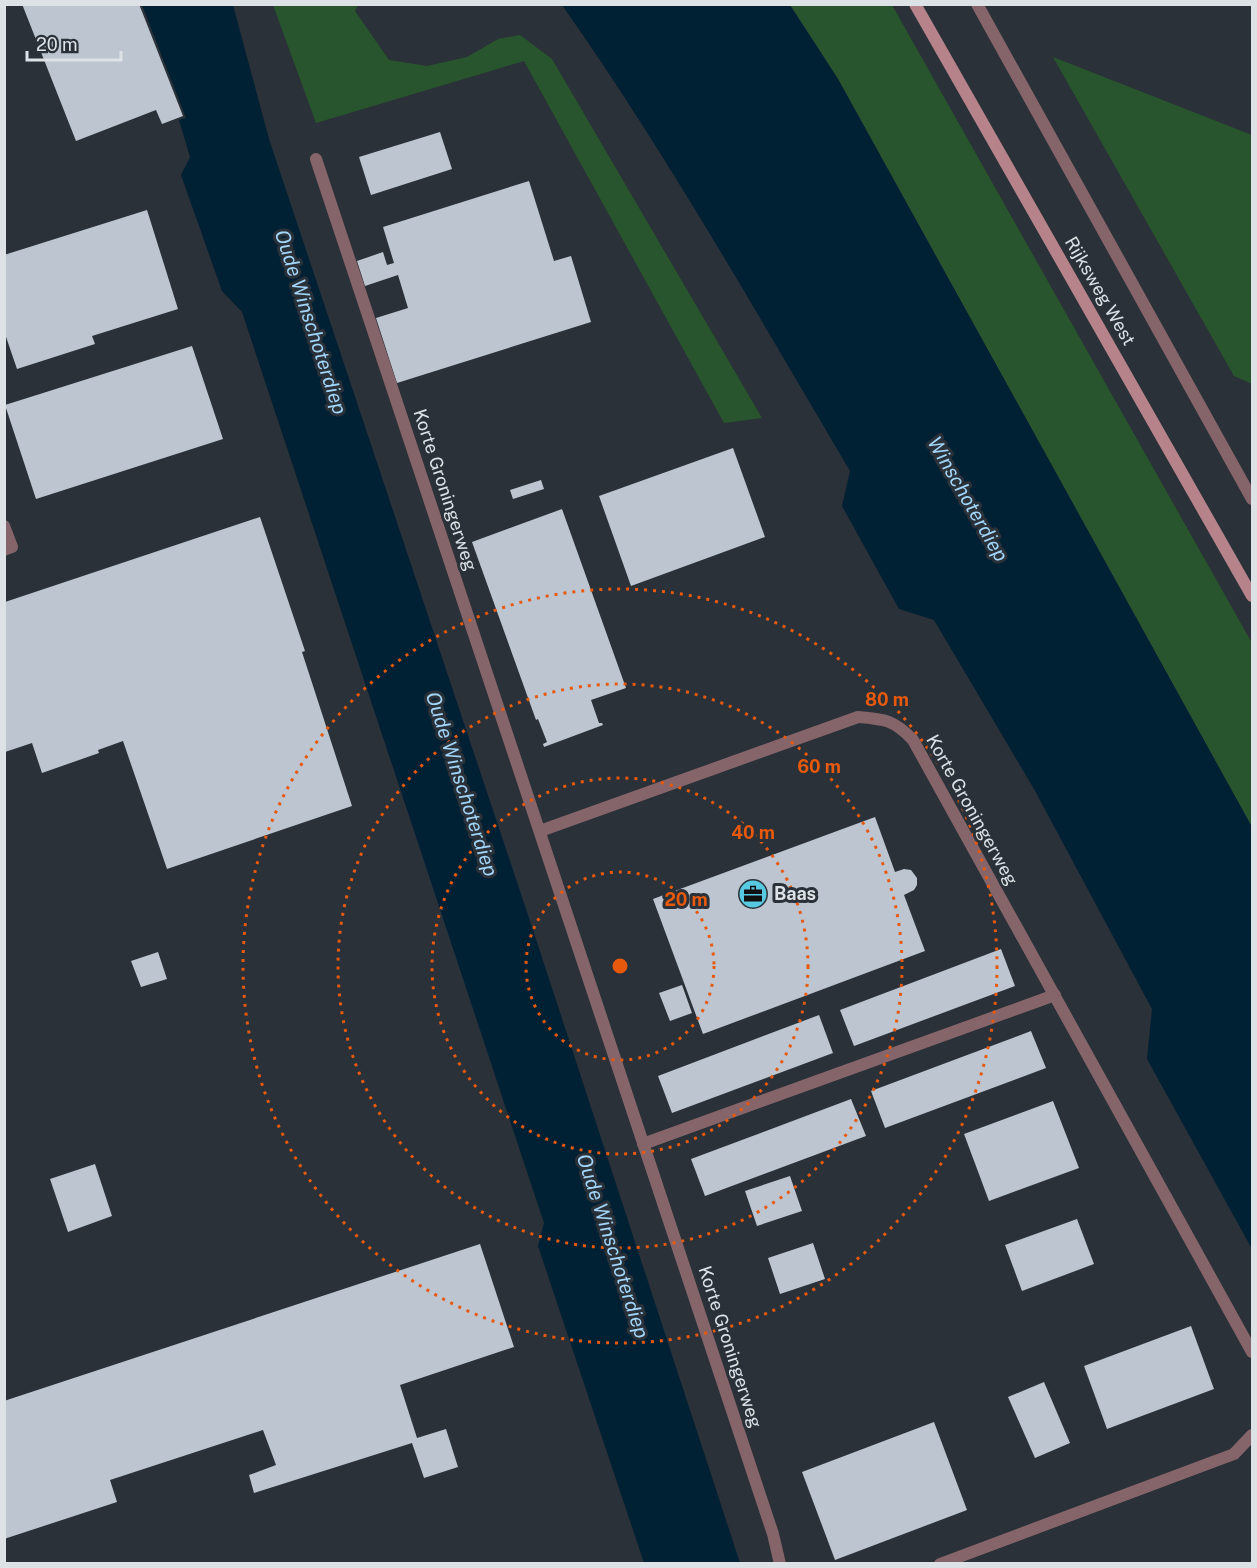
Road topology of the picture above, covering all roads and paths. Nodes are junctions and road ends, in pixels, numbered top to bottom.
1 (915, 4) edge
2 (977, 4) edge
3 (316, 159) dead end
4 (1252, 499) edge
5 (4, 526) edge
6 (4, 550) edge
7 (1252, 596) edge
8 (540, 831) junction
9 (1055, 995) junction
10 (643, 1143) junction
11 (1252, 1352) edge
12 (1252, 1435) edge
13 (780, 1563) edge
14 (940, 1563) edge

1 - 7 main road, Rijksweg West
2 - 4 street, Rijksweg West
3 - 8 street, Korte Groningerweg
5 - 6 street
8 - 9 street, Korte Groningerweg
8 - 10 street, Korte Groningerweg
9 - 10 street
9 - 11 street, Korte Groningerweg
10 - 13 street, Korte Groningerweg
12 - 14 street

